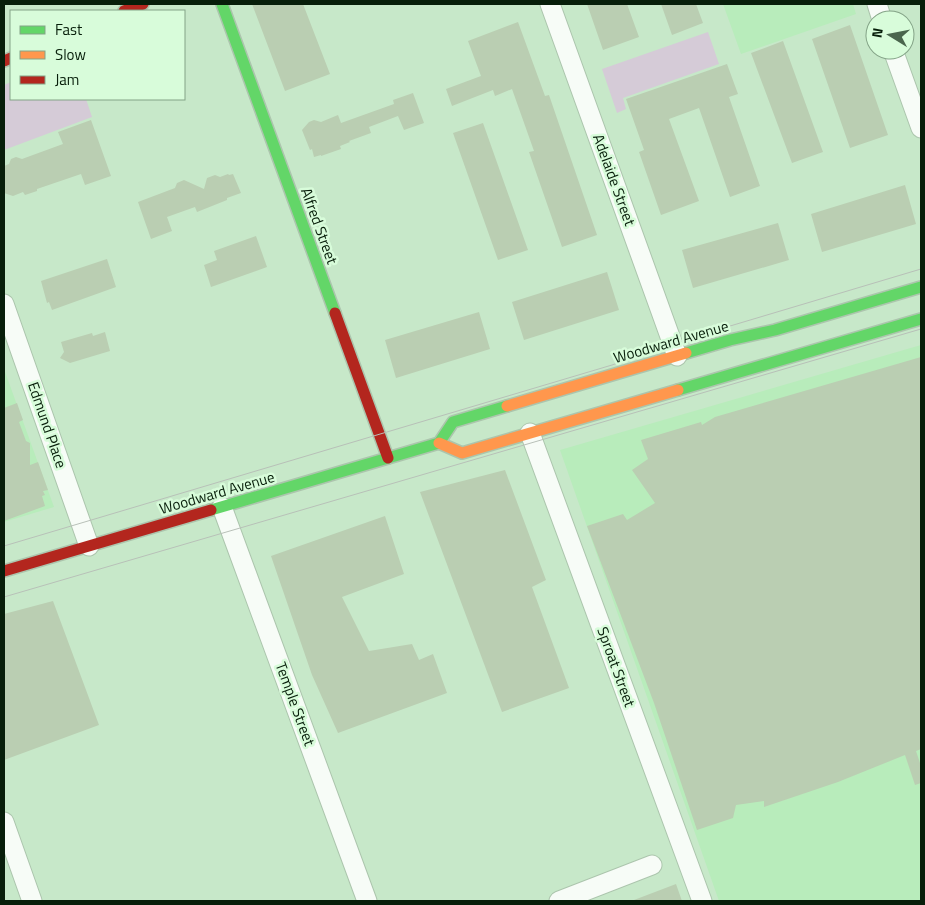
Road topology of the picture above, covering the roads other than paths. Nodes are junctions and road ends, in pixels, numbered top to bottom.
1 (142, 4) edge
2 (222, 4) edge
3 (550, 4) edge
4 (127, 10) edge
5 (897, 60) edge
6 (921, 128) edge
7 (921, 286) edge
8 (4, 304) edge
9 (921, 319) edge
10 (677, 356) junction
11 (530, 433) junction
12 (439, 443) junction
13 (388, 458) junction
14 (222, 507) junction
15 (89, 546) junction
16 (4, 572) edge
17 (4, 822) edge
18 (652, 865) dead end
19 (32, 901) edge
20 (367, 901) edge
21 (559, 901) edge
22 (702, 901) edge

1 - 4 main road
2 - 13 main road, Alfred Street
3 - 10 street, Adelaide Street
5 - 6 street
7 - 10 main road, Woodward Avenue
8 - 15 street, Edmund Place
9 - 11 main road
10 - 12 main road, Woodward Avenue
11 - 12 main road
11 - 22 street, Sproat Street
12 - 13 main road, Woodward Avenue
13 - 14 main road, Woodward Avenue
14 - 15 main road, Woodward Avenue
14 - 20 street, Temple Street
15 - 16 main road, Woodward Avenue
17 - 19 street
18 - 21 street

